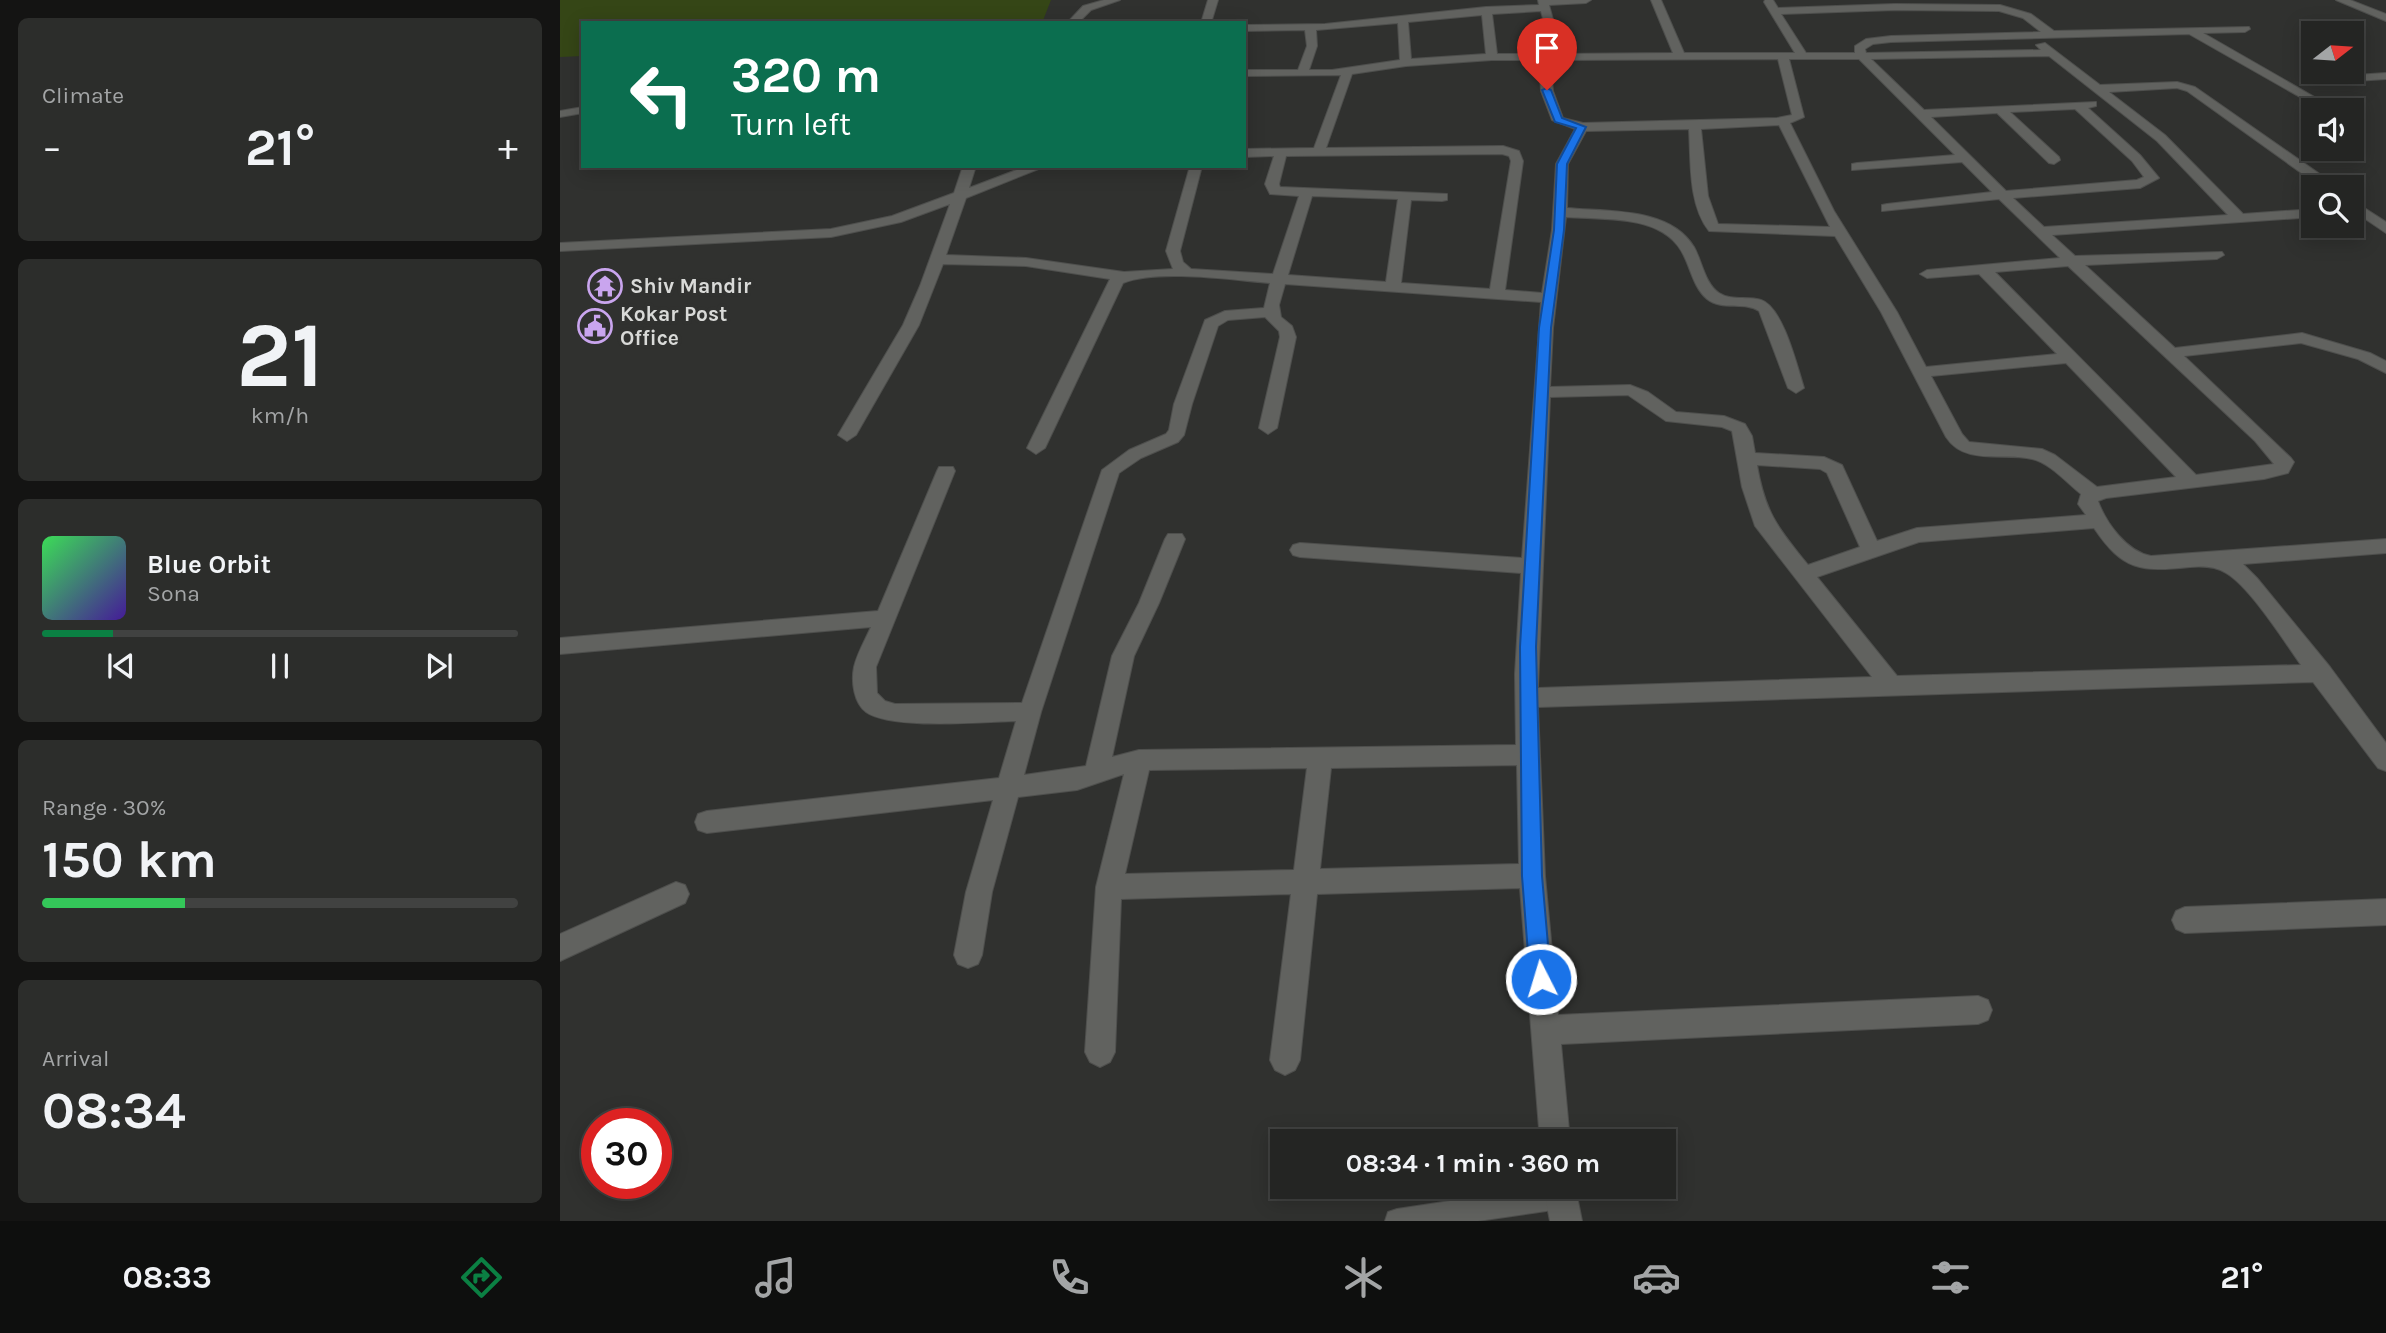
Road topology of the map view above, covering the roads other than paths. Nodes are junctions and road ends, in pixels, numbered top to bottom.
1 (1115, 0) edge
2 (1213, 0) edge
3 (1586, 0) edge
4 (1656, 0) edge
5 (1768, 0) edge
6 (2341, 0) edge
7 (1544, 3) edge
8 (1486, 10) junction
9 (1775, 11) junction
10 (2386, 18) edge
11 (1403, 20) junction
12 (1074, 21) edge
13 (1207, 21) edge
14 (1310, 27) junction
15 (1246, 28) edge
16 (2245, 29) dead end
17 (2193, 32) junction
18 (2052, 34) junction
19 (2029, 35) junction
20 (2052, 53) junction
21 (1679, 55) junction
22 (1781, 55) junction
23 (1802, 55) junction
24 (1549, 56) junction
25 (1862, 56) junction
26 (1492, 57) junction
27 (1406, 63) junction
28 (1348, 70) junction
29 (1246, 73) edge
30 (1302, 74) junction
31 (2386, 76) edge
32 (2364, 77) edge
33 (2099, 89) junction
34 (2310, 98) edge
35 (2117, 103) junction
36 (2078, 105) junction
37 (2000, 109) junction
38 (581, 110) edge
39 (560, 114) edge
40 (1920, 114) junction
41 (1783, 121) junction
42 (1695, 126) junction
43 (1581, 127) junction
44 (1246, 153) edge
45 (1281, 153) junction
46 (1318, 154) junction
47 (1964, 158) junction
48 (2054, 160) dead end
49 (1857, 167) dead end
50 (969, 168) edge
51 (1035, 168) edge
52 (1195, 168) edge
53 (2312, 175) edge
54 (1306, 194) junction
55 (2002, 195) junction
56 (960, 196) junction
57 (1405, 196) junction
58 (1442, 197) dead end
59 (1887, 208) dead end
60 (1560, 212) junction
61 (2301, 214) edge
62 (2364, 215) edge
63 (2238, 217) junction
64 (2386, 229) edge
65 (1840, 232) junction
66 (2039, 232) junction
67 (560, 247) edge
68 (2217, 255) dead end
69 (937, 260) junction
70 (2073, 261) junction
71 (1982, 268) junction
72 (1188, 273) junction
73 (1927, 274) dead end
74 (1123, 276) junction
75 (1276, 281) junction
76 (1393, 288) junction
77 (1497, 295) junction
78 (1549, 298) junction
79 (1270, 312) junction
80 (2170, 354) junction
81 (2386, 354) edge
82 (2364, 356) junction
83 (2069, 358) junction
84 (2386, 368) edge
85 (1921, 372) junction
86 (1796, 388) dead end
87 (1542, 392) junction
88 (1268, 428) dead end
89 (847, 435) dead end
90 (1037, 448) dead end
91 (1747, 458) junction
92 (946, 471) dead end
93 (2192, 482) junction
94 (2093, 494) junction
95 (2100, 521) junction
96 (1175, 539) dead end
97 (2386, 547) edge
98 (1300, 550) dead end
99 (1871, 550) junction
100 (2213, 559) junction
101 (1532, 566) junction
102 (1802, 575) junction
103 (886, 618) junction
104 (560, 646) edge
105 (2322, 673) junction
106 (1891, 685) junction
107 (1527, 698) junction
108 (1030, 712) junction
109 (2374, 731) edge
110 (1528, 755) junction
111 (1320, 758) junction
112 (1139, 760) junction
113 (2386, 761) edge
114 (1096, 774) junction
115 (1009, 789) junction
116 (707, 822) dead end
117 (1532, 876) junction
118 (1305, 881) junction
119 (1109, 887) junction
120 (676, 894) dead end
121 (2386, 912) edge
122 (2185, 920) dead end
123 (560, 948) edge
124 (968, 955) dead end
125 (1978, 1010) dead end
126 (1545, 1030) junction
127 (1100, 1052) dead end
128 (1285, 1060) dead end
129 (1554, 1129) edge
130 (1562, 1201) edge
131 (1397, 1221) edge

1 - 12 street
2 - 13 street
3 - 7 street
4 - 21 street
5 - 9 street
6 - 10 street
7 - 8 street
7 - 24 street
8 - 11 street
8 - 26 street
9 - 18 street
9 - 23 street
11 - 14 street
11 - 27 street
14 - 15 street
14 - 30 street
16 - 17 street
17 - 18 street
17 - 34 street
18 - 19 street
19 - 20 street
19 - 25 street
20 - 25 street
20 - 33 street
21 - 22 street
21 - 24 street
22 - 23 street
22 - 41 street
23 - 25 street
24 - 26 street
24 - 43 street
25 - 40 street
26 - 27 street
27 - 28 street
28 - 30 street
28 - 46 street
29 - 30 street
31 - 32 street
33 - 35 street
33 - 53 street
35 - 36 street
35 - 63 street
36 - 37 street
36 - 55 street
37 - 40 street
37 - 48 street
38 - 39 lane
40 - 47 street
41 - 42 street
41 - 65 street
42 - 43 street
42 - 65 street
43 - 60 street
44 - 45 street
45 - 46 street
45 - 54 street
46 - 77 street
47 - 49 street
47 - 55 street
50 - 56 street
51 - 56 street
52 - 72 street
54 - 57 street
54 - 75 street
55 - 59 street
55 - 66 street
56 - 67 street
56 - 69 street
57 - 58 street
57 - 76 street
60 - 78 street
60 - 86 street
61 - 63 street
62 - 64 street
63 - 66 street
65 - 85 street
66 - 70 street
68 - 70 street
69 - 74 street
69 - 89 street
70 - 71 street
70 - 80 street
71 - 73 street
71 - 83 street
72 - 74 street
72 - 75 street
74 - 90 street
75 - 76 street
75 - 79 street
76 - 77 street
77 - 78 street
78 - 87 street
79 - 88 street
79 - 108 street
80 - 82 street
80 - 93 street
81 - 82 street
82 - 84 street
83 - 85 street
83 - 93 street
85 - 94 street
87 - 91 street
87 - 101 street
91 - 99 street
91 - 102 street
92 - 103 street
93 - 94 street
94 - 95 street
95 - 99 street
95 - 100 street
96 - 114 street
97 - 100 street
98 - 101 street
99 - 102 street
100 - 105 street
101 - 107 street
102 - 106 street
103 - 104 street
103 - 108 street
105 - 106 street
105 - 109 street
106 - 107 street
107 - 110 street
108 - 115 street
109 - 113 street
110 - 111 street
110 - 117 street
111 - 112 street
111 - 118 street
112 - 114 street
112 - 119 street
114 - 115 street
115 - 116 street
115 - 124 street
117 - 118 street
117 - 126 street
118 - 119 street
118 - 128 street
119 - 127 street
120 - 123 street
121 - 122 street
125 - 126 street
126 - 129 street
130 - 131 lane

